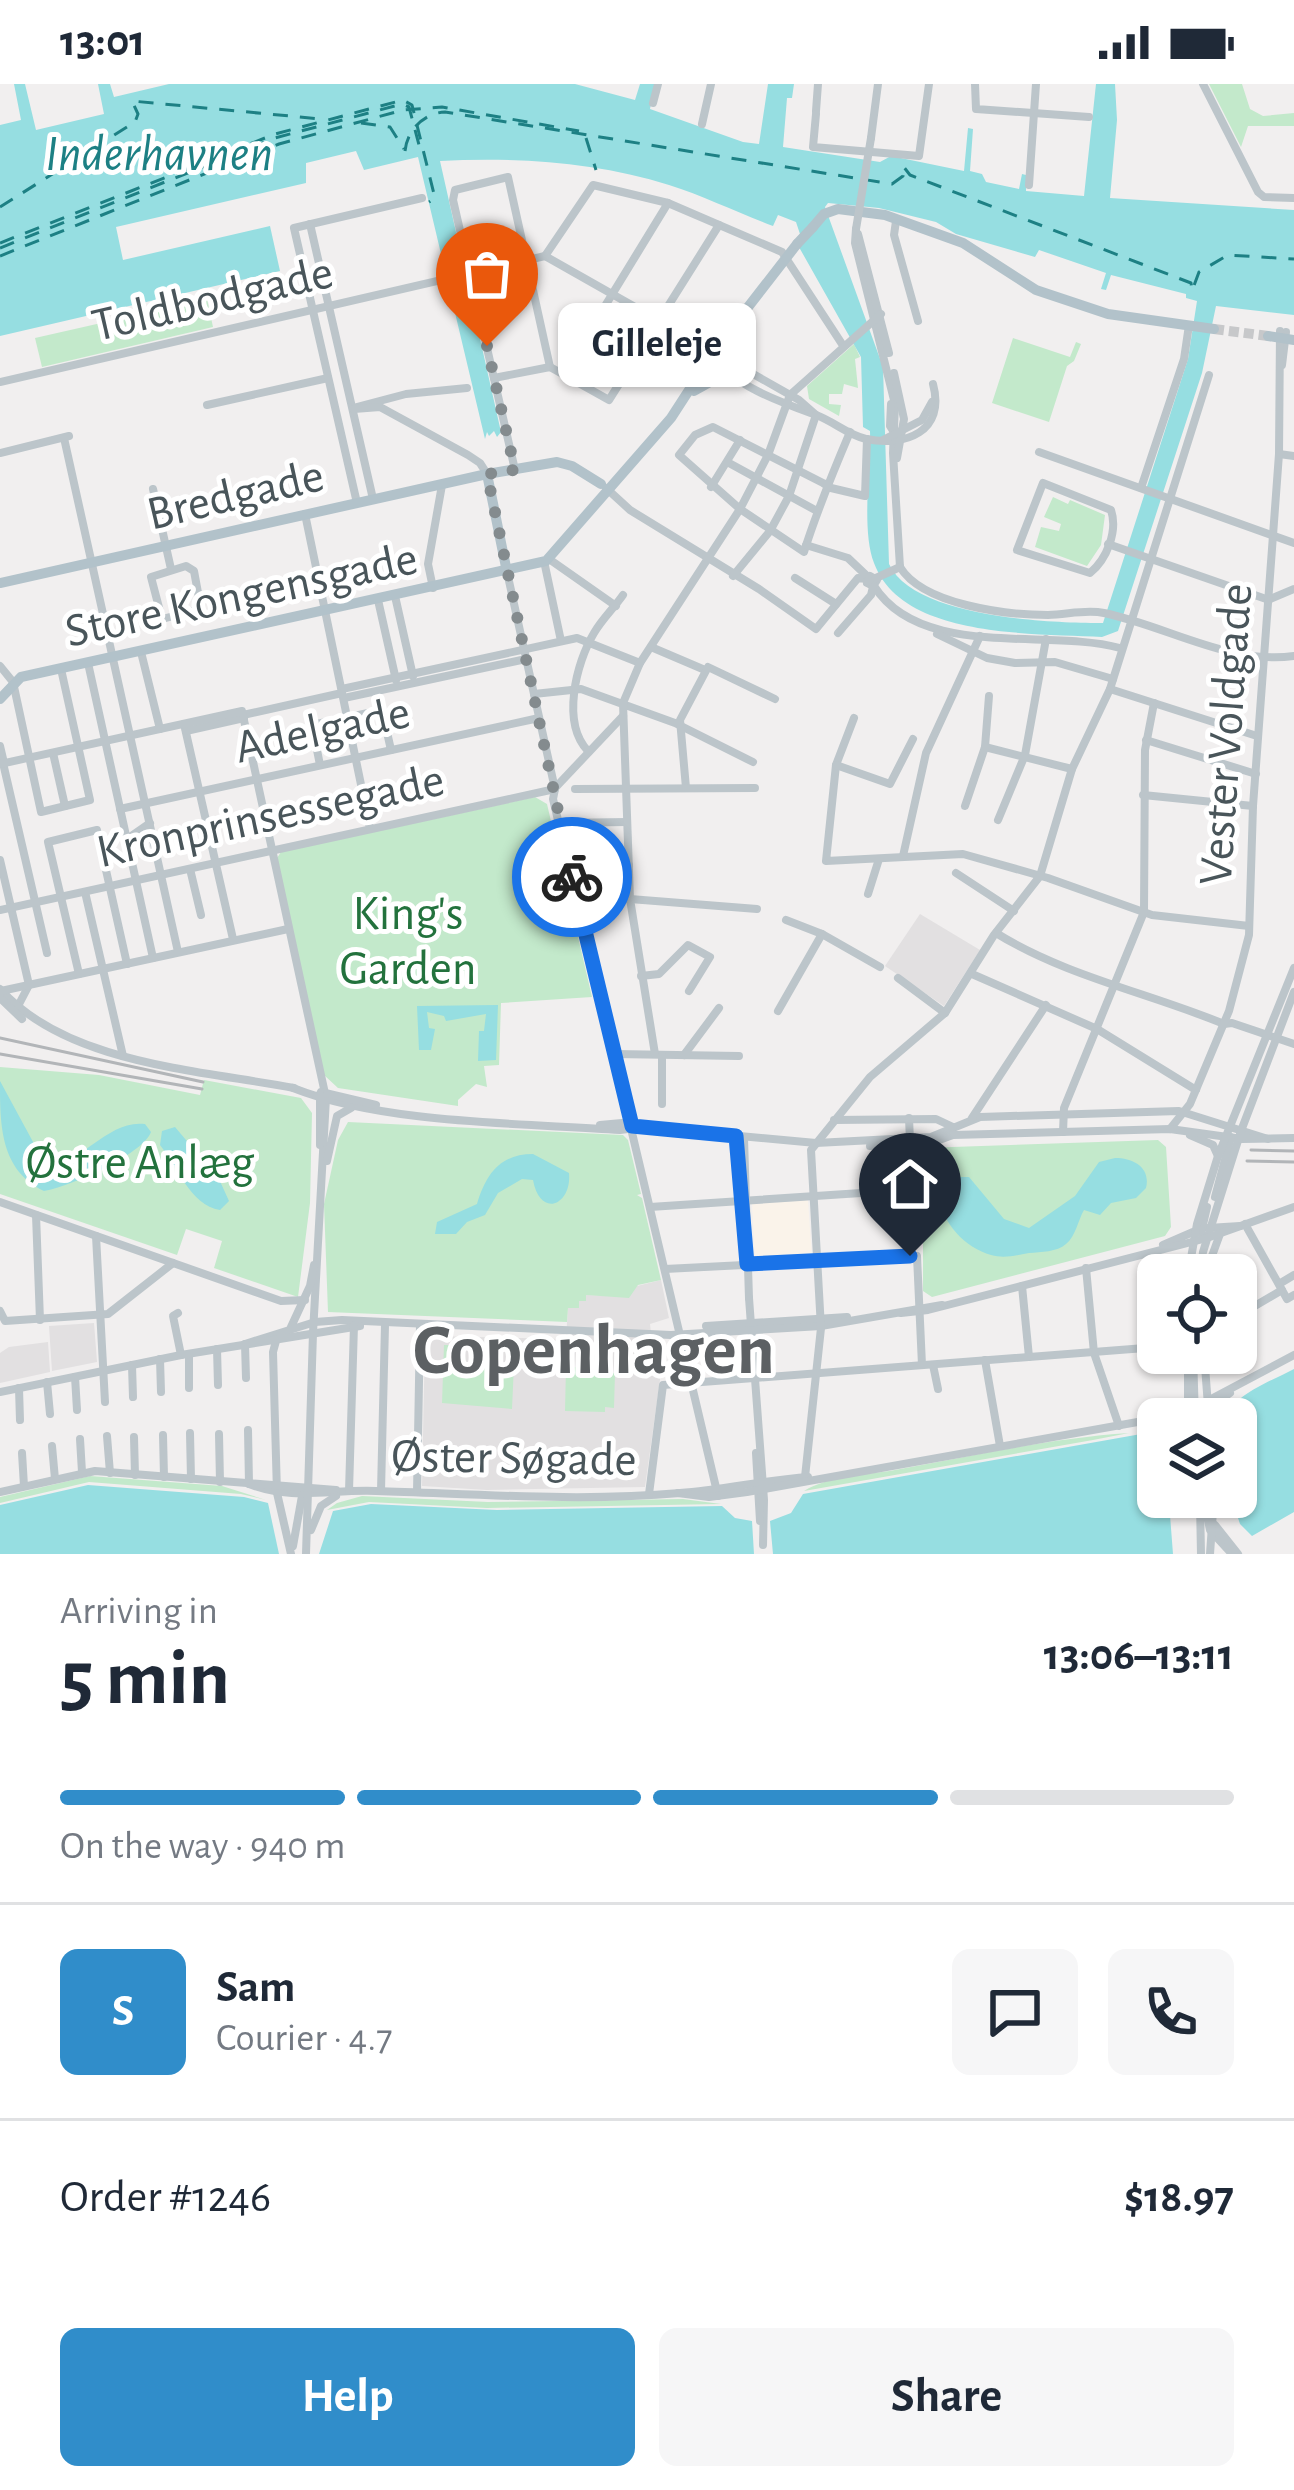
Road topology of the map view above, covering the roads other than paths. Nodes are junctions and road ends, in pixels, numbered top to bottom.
1 (658, 84) edge
2 (711, 84) edge
3 (818, 84) edge
4 (878, 84) edge
5 (929, 84) edge
6 (975, 84) edge
7 (1036, 84) edge
8 (1203, 84) edge
9 (653, 103) dead end
10 (1034, 113) junction
11 (1089, 117) dead end
12 (702, 124) dead end
13 (1029, 185) dead end
14 (422, 198) dead end
15 (1294, 198) edge
16 (668, 203) junction
17 (896, 220) junction
18 (310, 224) junction
19 (719, 225) junction
20 (856, 230) junction
21 (545, 256) junction
22 (788, 257) junction
23 (527, 260) junction
24 (468, 275) junction
25 (614, 296) junction
26 (329, 307) junction
27 (313, 310) junction
28 (870, 321) junction
29 (917, 321) dead end
30 (659, 322) junction
31 (1189, 325) junction
32 (1212, 329) tunnel mouth
33 (1282, 335) edge
34 (846, 341) junction
35 (712, 354) junction
36 (550, 367) junction
37 (564, 373) junction
38 (1209, 375) dead end
39 (328, 378) junction
40 (494, 379) junction
41 (736, 379) junction
42 (0, 382) edge
43 (934, 387) dead end
44 (467, 388) dead end
45 (397, 396) junction
46 (687, 397) junction
47 (787, 398) junction
48 (379, 404) junction
49 (207, 405) dead end
50 (352, 409) junction
51 (395, 415) junction
52 (816, 415) junction
53 (850, 432) junction
54 (896, 438) junction
55 (868, 439) junction
56 (740, 440) junction
57 (1039, 452) dead end
58 (0, 453) edge
59 (1279, 454) junction
60 (768, 455) junction
61 (1294, 455) edge
62 (729, 463) junction
63 (515, 470) junction
64 (797, 470) junction
65 (487, 474) junction
66 (620, 474) junction
67 (756, 478) junction
68 (442, 484) junction
69 (827, 485) junction
70 (605, 487) junction
71 (711, 487) junction
72 (153, 489) dead end
73 (1143, 489) junction
74 (789, 496) junction
75 (1167, 498) junction
76 (373, 499) junction
77 (357, 503) junction
78 (740, 509) junction
79 (817, 511) junction
80 (305, 514) junction
81 (770, 531) junction
82 (1274, 535) junction
83 (1294, 543) edge
84 (1108, 544) junction
85 (166, 545) junction
86 (805, 549) junction
87 (1147, 558) junction
88 (546, 560) junction
89 (707, 561) junction
90 (92, 562) junction
91 (896, 568) junction
92 (171, 569) junction
93 (507, 572) junction
94 (734, 576) junction
95 (795, 578) dead end
96 (873, 580) junction
97 (0, 583) edge
98 (433, 588) junction
99 (1294, 589) edge
100 (623, 595) dead end
101 (395, 596) junction
102 (378, 600) junction
103 (1269, 600) junction
104 (836, 604) junction
105 (616, 606) junction
106 (325, 611) junction
107 (1127, 619) junction
108 (928, 626) junction
109 (838, 633) dead end
110 (980, 636) junction
111 (1046, 639) junction
112 (561, 641) junction
113 (590, 641) junction
114 (651, 647) junction
115 (1120, 648) junction
116 (141, 652) junction
117 (525, 654) junction
118 (974, 654) junction
119 (1294, 656) edge
120 (113, 658) junction
121 (1264, 660) junction
122 (88, 663) junction
123 (640, 663) junction
124 (1043, 663) junction
125 (0, 666) edge
126 (61, 669) junction
127 (707, 669) junction
128 (413, 678) junction
129 (13, 682) junction
130 (396, 682) junction
131 (1111, 684) junction
132 (574, 688) junction
133 (342, 693) junction
134 (534, 694) junction
135 (989, 696) dead end
136 (0, 699) edge
137 (775, 699) dead end
138 (623, 703) junction
139 (1154, 703) junction
140 (243, 715) junction
141 (624, 716) junction
142 (347, 717) junction
143 (539, 718) junction
144 (854, 718) dead end
145 (678, 726) junction
146 (185, 728) junction
147 (160, 729) junction
148 (130, 736) junction
149 (1258, 736) junction
150 (913, 739) dead end
151 (1146, 740) junction
152 (105, 741) junction
153 (0, 746) edge
154 (79, 747) junction
155 (986, 747) junction
156 (391, 750) junction
157 (588, 751) junction
158 (53, 753) junction
159 (1025, 755) junction
160 (356, 757) junction
161 (29, 758) junction
162 (753, 762) dead end
163 (2, 764) edge
164 (320, 765) junction
165 (836, 765) junction
166 (1072, 769) junction
167 (1256, 774) junction
168 (256, 778) junction
169 (686, 788) junction
170 (755, 788) dead end
171 (555, 789) junction
172 (575, 789) dead end
173 (625, 789) junction
174 (199, 791) junction
175 (1143, 795) junction
176 (146, 804) junction
177 (65, 806) junction
178 (964, 806) dead end
179 (1253, 806) junction
180 (120, 809) junction
181 (998, 820) dead end
182 (627, 822) junction
183 (150, 823) junction
184 (559, 823) junction
185 (370, 828) junction
186 (127, 839) junction
187 (272, 851) junction
188 (903, 856) junction
189 (0, 860) edge
190 (880, 860) junction
191 (215, 863) junction
192 (629, 866) junction
193 (570, 868) junction
194 (190, 869) junction
195 (956, 873) dead end
196 (161, 875) junction
197 (1040, 875) junction
198 (136, 880) junction
199 (110, 886) junction
200 (85, 892) junction
201 (868, 894) dead end
202 (61, 897) junction
203 (630, 899) junction
204 (578, 901) junction
205 (35, 903) junction
206 (11, 908) junction
207 (757, 909) dead end
208 (0, 910) edge
209 (1014, 911) junction
210 (1144, 912) junction
211 (201, 915) dead end
212 (786, 920) dead end
213 (1249, 926) junction
214 (288, 929) junction
215 (996, 933) junction
216 (822, 934) junction
217 (233, 939) junction
218 (178, 952) junction
219 (47, 953) dead end
220 (153, 958) junction
221 (128, 964) junction
222 (880, 967) dead end
223 (1294, 968) edge
224 (103, 969) junction
225 (79, 974) junction
226 (972, 974) junction
227 (641, 976) junction
228 (898, 978) dead end
229 (1116, 984) junction
230 (29, 986) junction
231 (689, 991) dead end
232 (1294, 992) edge
233 (0, 993) edge
234 (1046, 1005) junction
235 (17, 1008) junction
236 (719, 1008) dead end
237 (778, 1011) dead end
238 (945, 1013) junction
239 (1224, 1024) junction
240 (46, 1027) junction
241 (1097, 1029) junction
242 (1272, 1037) junction
243 (1294, 1044) edge
244 (614, 1054) junction
245 (658, 1054) junction
246 (684, 1055) junction
247 (123, 1056) junction
248 (739, 1056) dead end
249 (1196, 1090) junction
250 (323, 1094) junction
251 (662, 1104) dead end
252 (356, 1107) junction
253 (389, 1109) junction
254 (1179, 1111) junction
255 (1062, 1115) junction
256 (909, 1118) junction
257 (972, 1118) junction
258 (833, 1120) junction
259 (632, 1126) junction
260 (953, 1127) junction
261 (1174, 1128) junction
262 (1063, 1132) junction
263 (1230, 1132) junction
264 (740, 1137) junction
265 (1294, 1138) edge
266 (910, 1141) junction
267 (816, 1143) junction
268 (1217, 1162) junction
269 (813, 1196) junction
270 (320, 1198) junction
271 (0, 1202) edge
272 (743, 1202) junction
273 (650, 1207) junction
274 (1294, 1207) edge
275 (36, 1215) junction
276 (1243, 1225) junction
277 (1203, 1231) junction
278 (1222, 1234) junction
279 (96, 1236) junction
280 (1195, 1254) edge
281 (1203, 1254) edge
282 (1213, 1254) edge
283 (817, 1261) junction
284 (173, 1262) junction
285 (747, 1264) junction
286 (314, 1265) junction
287 (665, 1268) junction
288 (1086, 1268) junction
289 (1294, 1276) edge
290 (1022, 1286) junction
291 (1286, 1292) edge
292 (305, 1300) junction
293 (1257, 1306) edge
294 (919, 1309) junction
295 (0, 1311) edge
296 (178, 1313) dead end
297 (99, 1316) junction
298 (40, 1320) junction
299 (820, 1322) junction
300 (354, 1324) junction
301 (385, 1324) junction
302 (751, 1325) junction
303 (313, 1326) junction
304 (420, 1326) junction
305 (679, 1330) junction
306 (283, 1334) junction
307 (245, 1344) junction
308 (217, 1349) junction
309 (1137, 1349) edge
310 (1094, 1353) junction
311 (185, 1354) junction
312 (1294, 1355) edge
313 (1029, 1357) junction
314 (160, 1359) junction
315 (985, 1360) junction
316 (132, 1365) junction
317 (928, 1365) junction
318 (103, 1371) junction
319 (816, 1374) junction
320 (75, 1377) junction
321 (246, 1378) dead end
322 (754, 1379) junction
323 (47, 1382) junction
324 (692, 1384) junction
325 (218, 1385) dead end
326 (19, 1388) junction
327 (189, 1388) dead end
328 (938, 1388) dead end
329 (0, 1392) edge
330 (161, 1392) dead end
331 (133, 1397) dead end
332 (1221, 1398) edge
333 (105, 1402) dead end
334 (77, 1410) dead end
335 (50, 1414) dead end
336 (20, 1420) dead end
337 (1137, 1423) edge
338 (1119, 1426) junction
339 (248, 1430) dead end
340 (190, 1433) dead end
341 (219, 1434) dead end
342 (163, 1435) dead end
343 (107, 1436) dead end
344 (134, 1437) dead end
345 (80, 1439) dead end
346 (52, 1446) dead end
347 (1000, 1446) junction
348 (22, 1453) dead end
349 (82, 1472) junction
350 (110, 1473) junction
351 (135, 1475) junction
352 (164, 1477) junction
353 (805, 1477) junction
354 (822, 1477) junction
355 (55, 1479) junction
356 (191, 1479) junction
357 (220, 1482) junction
358 (249, 1484) junction
359 (24, 1486) junction
360 (759, 1486) junction
361 (277, 1488) junction
362 (311, 1491) junction
363 (349, 1491) junction
364 (381, 1491) junction
365 (0, 1492) edge
366 (417, 1492) junction
367 (717, 1492) junction
368 (649, 1493) junction
369 (1201, 1518) edge
370 (1208, 1518) edge
371 (1215, 1518) edge
372 (1215, 1524) junction
373 (1214, 1535) junction
374 (308, 1539) junction
375 (763, 1550) edge
376 (292, 1554) edge
377 (306, 1554) edge
378 (1206, 1554) edge
379 (1235, 1554) edge

1 - 9 street
2 - 12 street
3 - 5 street
4 - 20 street, bridge
6 - 10 street
7 - 10 street
8 - 15 street
10 - 11 street
10 - 13 street
14 - 18 street
16 - 19 street
16 - 21 street
16 - 25 street
17 - 22 main road, bridge
17 - 29 street
17 - 31 main road
18 - 26 street
18 - 27 street
19 - 22 street
19 - 30 street
20 - 28 street
20 - 28 street
21 - 23 street, Toldbodgade
21 - 25 street
22 - 34 street
22 - 35 main road
23 - 24 street, Toldbodgade
23 - 24 street
23 - 36 street
24 - 26 street, Toldbodgade
24 - 40 street
25 - 30 street
25 - 37 street
26 - 27 street, Toldbodgade
26 - 50 street
27 - 39 street
27 - 42 street, Toldbodgade
28 - 34 street
28 - 54 street
28 - 54 street
30 - 35 street
30 - 37 street
31 - 32 main road
31 - 73 street
33 - 59 street, Vester Voldgade
34 - 47 street
35 - 41 street
35 - 46 main road
35 - 47 street
35 - 66 main road
36 - 37 street
36 - 40 street
38 - 75 street
39 - 49 street
39 - 77 street
40 - 63 street
41 - 46 main road
41 - 47 street
43 - 54 street
44 - 45 street
45 - 48 street
45 - 51 street
46 - 66 main road
47 - 52 street
47 - 60 street
48 - 50 street
48 - 51 street
50 - 76 street
51 - 65 street
52 - 53 street
52 - 64 street
53 - 55 street
53 - 69 street
54 - 55 street
54 - 91 street
55 - 69 street
56 - 60 street
56 - 62 street
56 - 71 street
57 - 73 street
58 - 90 street
59 - 61 street
59 - 82 street, Vester Voldgade
60 - 64 street
60 - 67 street
62 - 67 street
62 - 71 street
63 - 65 main road, Bredgade
63 - 70 main road, Bredgade
64 - 69 street
64 - 74 street
65 - 68 main road, Bredgade
65 - 93 main road
66 - 70 main road
67 - 74 street
67 - 78 street
68 - 76 main road, Bredgade
68 - 98 street
69 - 79 street
70 - 88 main road
70 - 89 street
71 - 78 street
72 - 85 street
73 - 75 street
74 - 79 street
74 - 81 street
75 - 82 street
75 - 87 street
76 - 77 main road, Bredgade
77 - 80 main road, Bredgade
78 - 81 street
78 - 89 street
79 - 86 street
80 - 85 main road, Bredgade
80 - 106 street
81 - 86 street
81 - 94 street
82 - 83 street
82 - 103 street, Vester Voldgade
84 - 84 street
84 - 87 street
85 - 90 main road, Bredgade
85 - 92 street
86 - 96 street
87 - 103 street
87 - 107 street
88 - 93 main road, Store Kongensgade
88 - 105 street
88 - 112 street
89 - 94 street
89 - 114 street
90 - 97 main road, Bredgade
90 - 120 street
91 - 96 street
91 - 107 street
92 - 92 street
93 - 98 main road, Store Kongensgade
93 - 117 street
94 - 104 street
95 - 104 street
96 - 104 street
96 - 108 street
96 - 109 street
98 - 101 main road, Store Kongensgade
99 - 103 street
100 - 105 street
101 - 102 main road, Store Kongensgade
101 - 128 street
102 - 106 main road, Store Kongensgade
102 - 130 street
103 - 121 street, Vester Voldgade
105 - 113 street
106 - 116 main road, Store Kongensgade
106 - 133 street
107 - 115 street
107 - 121 street
108 - 110 street
108 - 118 street
110 - 111 street
110 - 118 street
111 - 115 street
111 - 124 street
112 - 113 street
112 - 117 street
113 - 123 street
113 - 132 street
114 - 123 street
114 - 127 street
115 - 131 street
116 - 120 main road, Store Kongensgade
116 - 147 street
117 - 128 street
117 - 134 street
118 - 124 street
118 - 188 street
119 - 121 street
120 - 122 main road, Store Kongensgade
120 - 148 street
121 - 149 street, Vester Voldgade
122 - 126 main road, Store Kongensgade
122 - 152 street
123 - 138 street
124 - 131 street
124 - 159 street
125 - 129 street
126 - 129 main road, Store Kongensgade
126 - 154 street
127 - 137 street
127 - 145 street
128 - 130 street
129 - 136 main road, Store Kongensgade
129 - 161 street
130 - 133 street
131 - 139 street
131 - 166 street
132 - 134 street
132 - 138 street
132 - 157 street
133 - 140 street
133 - 142 street
134 - 143 street
135 - 155 street
138 - 141 street
138 - 145 street
139 - 149 street
139 - 151 street
140 - 146 street
140 - 168 street
141 - 157 street
141 - 173 street
142 - 156 street
142 - 160 street
142 - 164 street
143 - 156 street, Adelgade
143 - 171 street
144 - 165 street
145 - 162 street
145 - 169 street
146 - 147 street
146 - 174 street
147 - 148 street
148 - 152 street
148 - 176 street
149 - 167 street, Vester Voldgade
150 - 165 street
151 - 167 street
151 - 175 street
152 - 154 street
152 - 180 street
153 - 163 street
154 - 158 street
154 - 177 street
155 - 159 street
155 - 178 street
156 - 160 street, Adelgade
157 - 171 street
158 - 161 street
158 - 177 street
159 - 166 street
159 - 181 street
160 - 164 street, Adelgade
160 - 185 street
161 - 163 street
161 - 177 street
163 - 205 street
164 - 168 street, Adelgade
165 - 190 street
166 - 197 street
167 - 179 street, Vester Voldgade
168 - 174 street, Adelgade
168 - 187 street
169 - 170 street
169 - 173 street
171 - 184 street
171 - 185 street, Kronprinsessegade
172 - 173 street
173 - 182 street
174 - 176 street, Adelgade
174 - 191 street
175 - 179 street
175 - 210 street
176 - 180 street, Adelgade
176 - 183 street
179 - 213 street, Vester Voldgade
180 - 186 street
182 - 184 street
182 - 192 street
183 - 186 street
183 - 196 street
184 - 193 street
185 - 187 street, Kronprinsessegade
186 - 198 street
187 - 191 street, Kronprinsessegade
187 - 214 street
188 - 190 street
188 - 197 street
189 - 206 street
190 - 201 street
191 - 194 street, Kronprinsessegade
191 - 217 street
192 - 193 street
192 - 203 street
193 - 204 street
194 - 196 street, Kronprinsessegade
194 - 211 street
195 - 209 street
196 - 198 street, Kronprinsessegade
196 - 218 street
197 - 209 street
197 - 210 street
198 - 199 street, Kronprinsessegade
198 - 220 street
199 - 200 street, Kronprinsessegade
199 - 202 street
199 - 221 street
200 - 202 street, Kronprinsessegade
200 - 224 street
202 - 205 street, Kronprinsessegade
202 - 225 street
203 - 204 street
203 - 207 street
203 - 227 street
204 - 244 street
205 - 206 street, Kronprinsessegade
205 - 219 street
206 - 208 street, Kronprinsessegade
206 - 230 street
209 - 215 street
210 - 213 street
210 - 229 street
212 - 216 street
213 - 239 street, Vester Voldgade
214 - 217 street
214 - 250 street
215 - 226 street
215 - 229 street
216 - 222 street
216 - 237 street
217 - 218 street
218 - 220 street
220 - 221 street
221 - 224 street
223 - 242 street
224 - 225 street
224 - 247 street
225 - 230 street
226 - 234 street
226 - 238 street
227 - 231 street
227 - 245 street
228 - 238 street
229 - 239 street
229 - 241 street
230 - 233 street
230 - 235 street
232 - 242 street
233 - 235 street
233 - 240 street
234 - 241 street
234 - 257 street
235 - 240 street
236 - 246 street
238 - 258 street
239 - 242 street
239 - 249 street, Vester Voldgade
240 - 247 street
241 - 249 street
241 - 255 street
242 - 243 street
242 - 263 street
244 - 245 street
244 - 259 street
245 - 246 street
245 - 251 street
246 - 248 street
247 - 250 street
249 - 254 street, Vester Voldgade
249 - 263 street
250 - 252 street
250 - 253 street
250 - 270 street
250 - 286 street
252 - 253 street
252 - 270 street
253 - 259 street
254 - 255 street
254 - 261 street, Vester Voldgade
254 - 263 street
255 - 257 street
255 - 262 street
256 - 258 street
256 - 260 street
256 - 266 street
257 - 260 street
258 - 267 street
259 - 264 street
259 - 273 street
260 - 266 street
261 - 262 street
261 - 263 street
261 - 268 street
262 - 266 street
263 - 265 street
263 - 268 street
263 - 277 street
264 - 267 street
264 - 272 street
266 - 267 street
266 - 269 street
267 - 269 street
268 - 277 street
269 - 272 street
269 - 283 street
270 - 303 street
271 - 275 street
272 - 273 street
272 - 285 street
273 - 287 street
274 - 276 street
275 - 279 street
275 - 298 street
276 - 277 street
276 - 278 street
276 - 291 street
277 - 278 street
277 - 280 street
277 - 281 street
277 - 288 street
278 - 282 street
279 - 284 street
279 - 297 street
283 - 285 street
283 - 294 street
283 - 299 street
284 - 292 street
284 - 297 street
285 - 287 street
285 - 302 street
286 - 292 street
286 - 303 street
287 - 305 street
288 - 290 street
288 - 310 street
289 - 291 street
290 - 294 street
290 - 313 street
291 - 293 street
292 - 306 street
294 - 299 street
294 - 317 street
295 - 298 street
296 - 311 street
297 - 298 street
297 - 318 street
299 - 302 street
299 - 319 street
300 - 301 street
300 - 303 street
300 - 363 street
301 - 304 street
301 - 364 street
302 - 305 street
302 - 322 street
303 - 306 street
303 - 306 street
303 - 362 street
304 - 305 street
304 - 366 street
305 - 324 street
306 - 307 street
306 - 307 street
306 - 361 street
307 - 308 street
307 - 321 street
308 - 311 street
308 - 325 street
309 - 310 street
310 - 313 street
310 - 338 street
311 - 314 street
311 - 327 street
312 - 332 street
313 - 315 street
314 - 316 street
314 - 330 street
315 - 317 street
315 - 347 street
316 - 318 street
316 - 331 street
317 - 319 street
317 - 328 street
318 - 320 street
318 - 333 street
319 - 322 street
319 - 353 street
320 - 323 street
320 - 334 street
322 - 324 street
322 - 360 street
323 - 326 street
323 - 335 street
324 - 367 street
324 - 368 street
326 - 329 street
326 - 336 street
337 - 338 street
338 - 347 street
339 - 358 street
340 - 356 street
341 - 357 street
342 - 352 street
343 - 350 street
344 - 351 street
345 - 349 street
346 - 355 street
347 - 354 street
348 - 359 street
349 - 350 street, Øster Søgade
349 - 355 street, Øster Søgade
350 - 351 street, Øster Søgade
351 - 352 street, Øster Søgade
352 - 356 street, Øster Søgade
353 - 354 street
353 - 360 street
354 - 360 street
355 - 359 street, Øster Søgade
356 - 357 street, Øster Søgade
357 - 358 street, Øster Søgade
358 - 361 street, Øster Søgade
359 - 365 street, Øster Søgade
360 - 367 street, Øster Søgade
360 - 375 street
361 - 362 street, Øster Søgade
361 - 376 street
362 - 363 street, Øster Søgade
362 - 374 street
362 - 376 street
363 - 364 street, Øster Søgade
363 - 374 street
364 - 366 street, Øster Søgade
366 - 368 street, Øster Søgade
367 - 368 street, Øster Søgade
369 - 378 street
370 - 373 street
371 - 372 street
372 - 373 street
372 - 379 street
373 - 378 street
373 - 379 street
374 - 377 street

